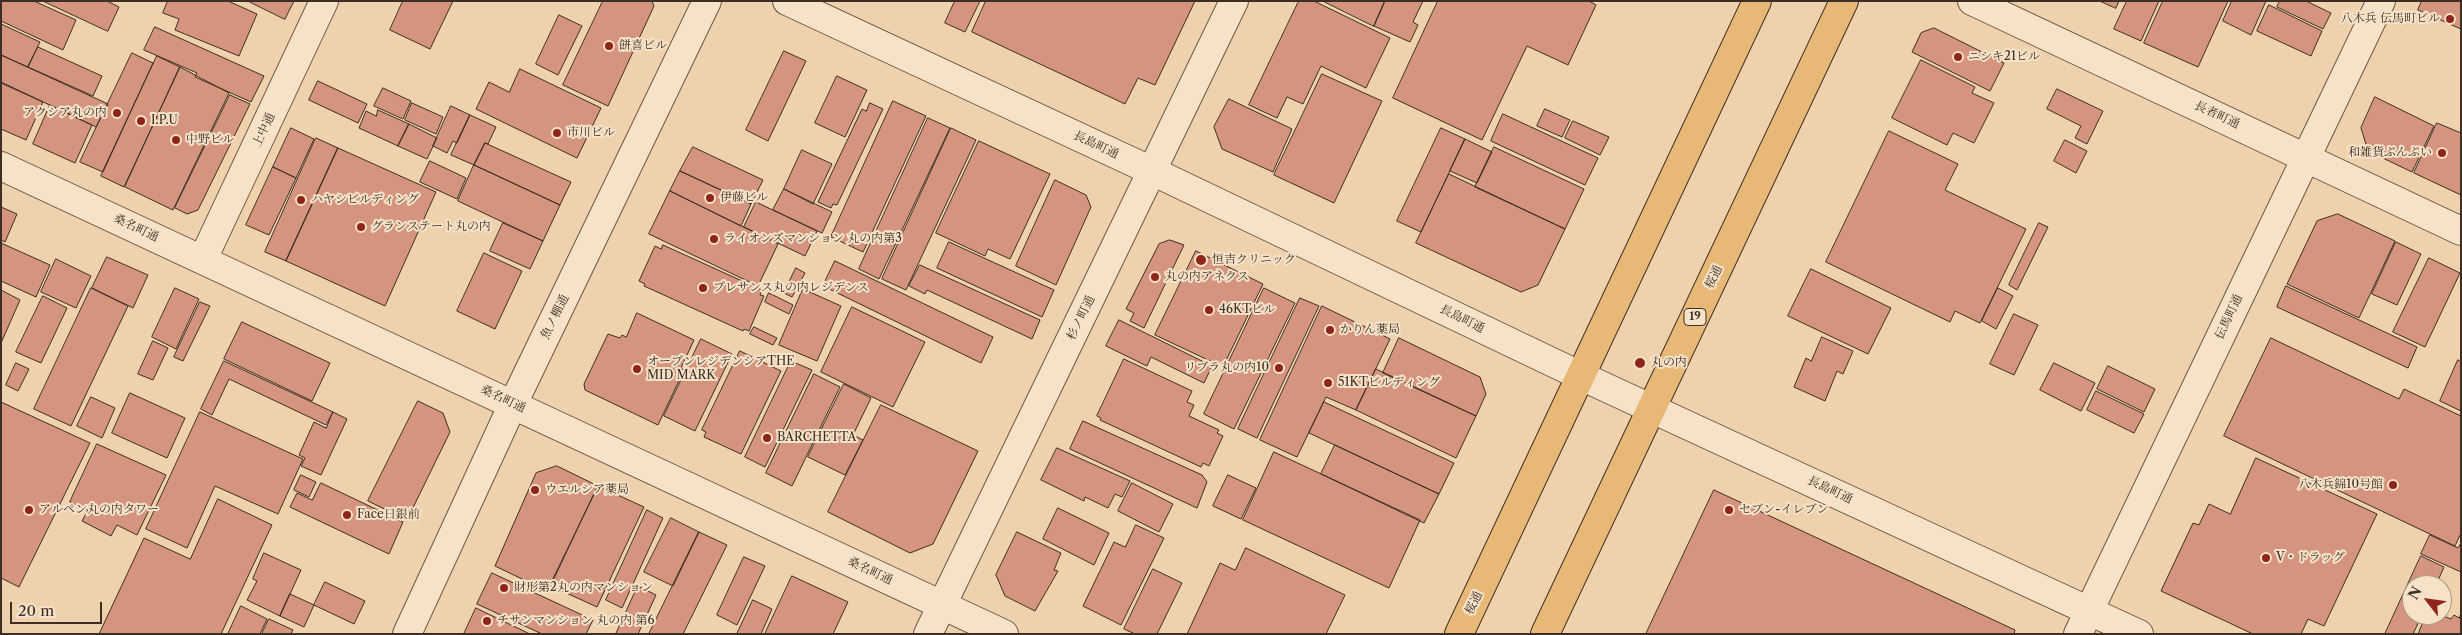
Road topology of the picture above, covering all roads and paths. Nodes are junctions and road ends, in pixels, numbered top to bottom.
1 (324, 1) edge
2 (707, 1) edge
3 (787, 1) edge
4 (1234, 1) edge
5 (1757, 1) edge
6 (1844, 1) edge
7 (1972, 1) edge
8 (2381, 1) edge
9 (2306, 157) junction
10 (1, 166) edge
11 (1152, 171) junction
12 (2461, 231) edge
13 (203, 259) junction
14 (1581, 376) junction
15 (513, 404) junction
16 (1652, 408) junction
17 (942, 604) junction
18 (2084, 622) edge
19 (407, 634) edge
20 (928, 634) edge
21 (1004, 634) edge
22 (1459, 634) edge
23 (1546, 634) edge
24 (2139, 634) edge

1 - 13 street, 上中通
2 - 15 street, 魚ノ棚通
3 - 11 street, 長島町通
4 - 11 street, 杉ノ町通
5 - 14 highway, 桜通
6 - 16 highway, 桜通 / 19
7 - 9 street, 長者町通
8 - 9 street, 伝馬町通
9 - 12 street, 長者町通
9 - 18 street, 伝馬町通
10 - 13 street, 桑名町通
11 - 14 street, 長島町通
11 - 17 street, 杉ノ町通
13 - 15 street, 桑名町通
14 - 16 street, 長島町通
14 - 22 highway, 桜通
15 - 17 street, 桑名町通
15 - 19 street, 魚ノ棚通
16 - 18 street, 長島町通
16 - 23 highway, 桜通 / 19
17 - 20 street, 杉ノ町通
17 - 21 street, 桑名町通
18 - 24 street, 長島町通

